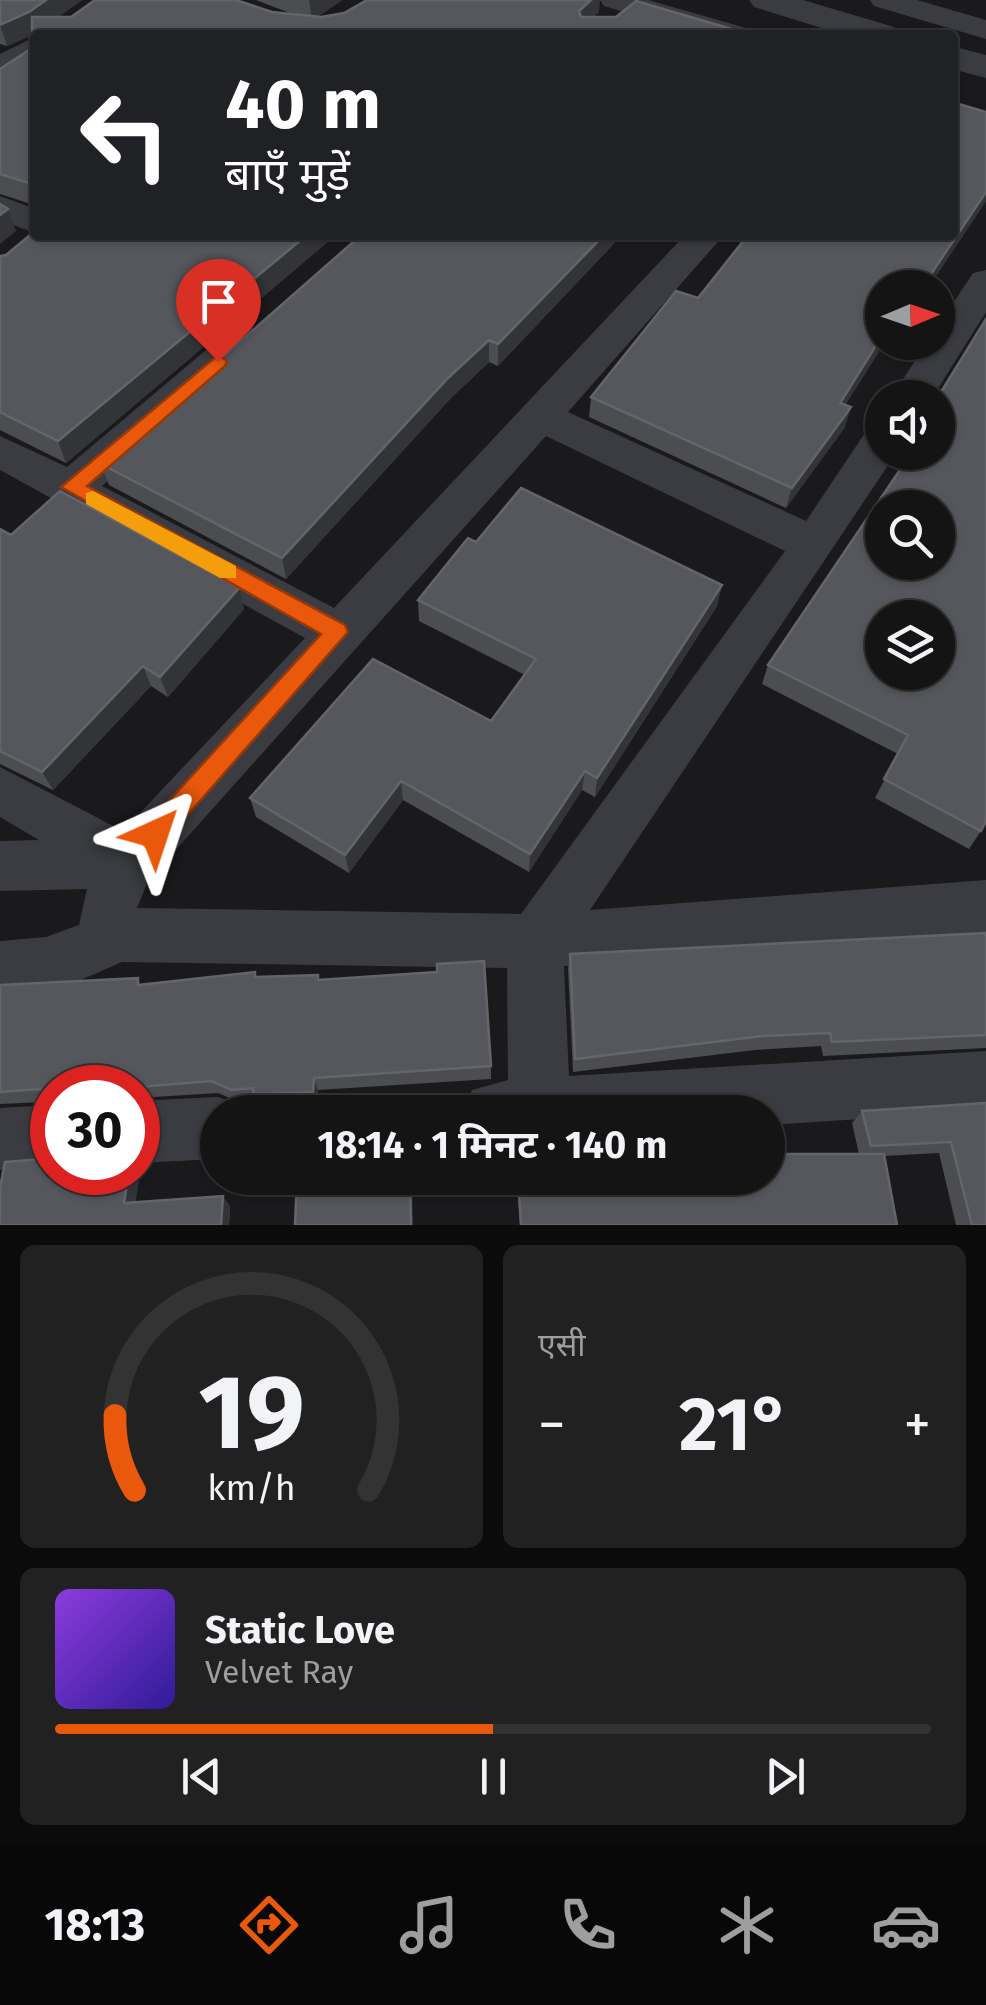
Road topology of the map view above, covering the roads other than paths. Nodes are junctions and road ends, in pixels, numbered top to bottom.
1 (766, 0) edge
2 (885, 0) edge
3 (618, 10) edge
4 (712, 30) edge
5 (865, 30) edge
6 (986, 30) edge
7 (30, 49) edge
8 (958, 58) edge
9 (1, 65) edge
10 (986, 67) edge
11 (0, 207) edge
12 (30, 220) edge
13 (701, 240) edge
14 (986, 282) edge
15 (276, 311) edge
16 (922, 380) edge
17 (538, 415) junction
18 (0, 451) edge
19 (865, 466) edge
20 (72, 487) junction
21 (814, 545) junction
22 (337, 632) junction
23 (0, 790) edge
24 (129, 863) junction
25 (0, 866) edge
26 (986, 906) edge
27 (115, 934) junction
28 (535, 940) junction
29 (0, 969) edge
30 (986, 1081) edge
31 (518, 1095) edge
32 (767, 1095) edge
33 (200, 1129) edge
34 (160, 1131) edge
35 (30, 1137) edge
36 (0, 1139) edge

1 - 5 street
2 - 6 street
3 - 4 street
7 - 9 street
8 - 10 street
11 - 12 street
13 - 17 street
14 - 16 street
15 - 20 street
17 - 21 street
17 - 22 street
18 - 20 street
19 - 21 street
20 - 22 street
21 - 28 street
22 - 24 street
23 - 24 street
24 - 25 street
24 - 27 street
26 - 28 street
27 - 28 street
27 - 29 street
28 - 31 street
30 - 32 street
33 - 34 street
35 - 36 street

